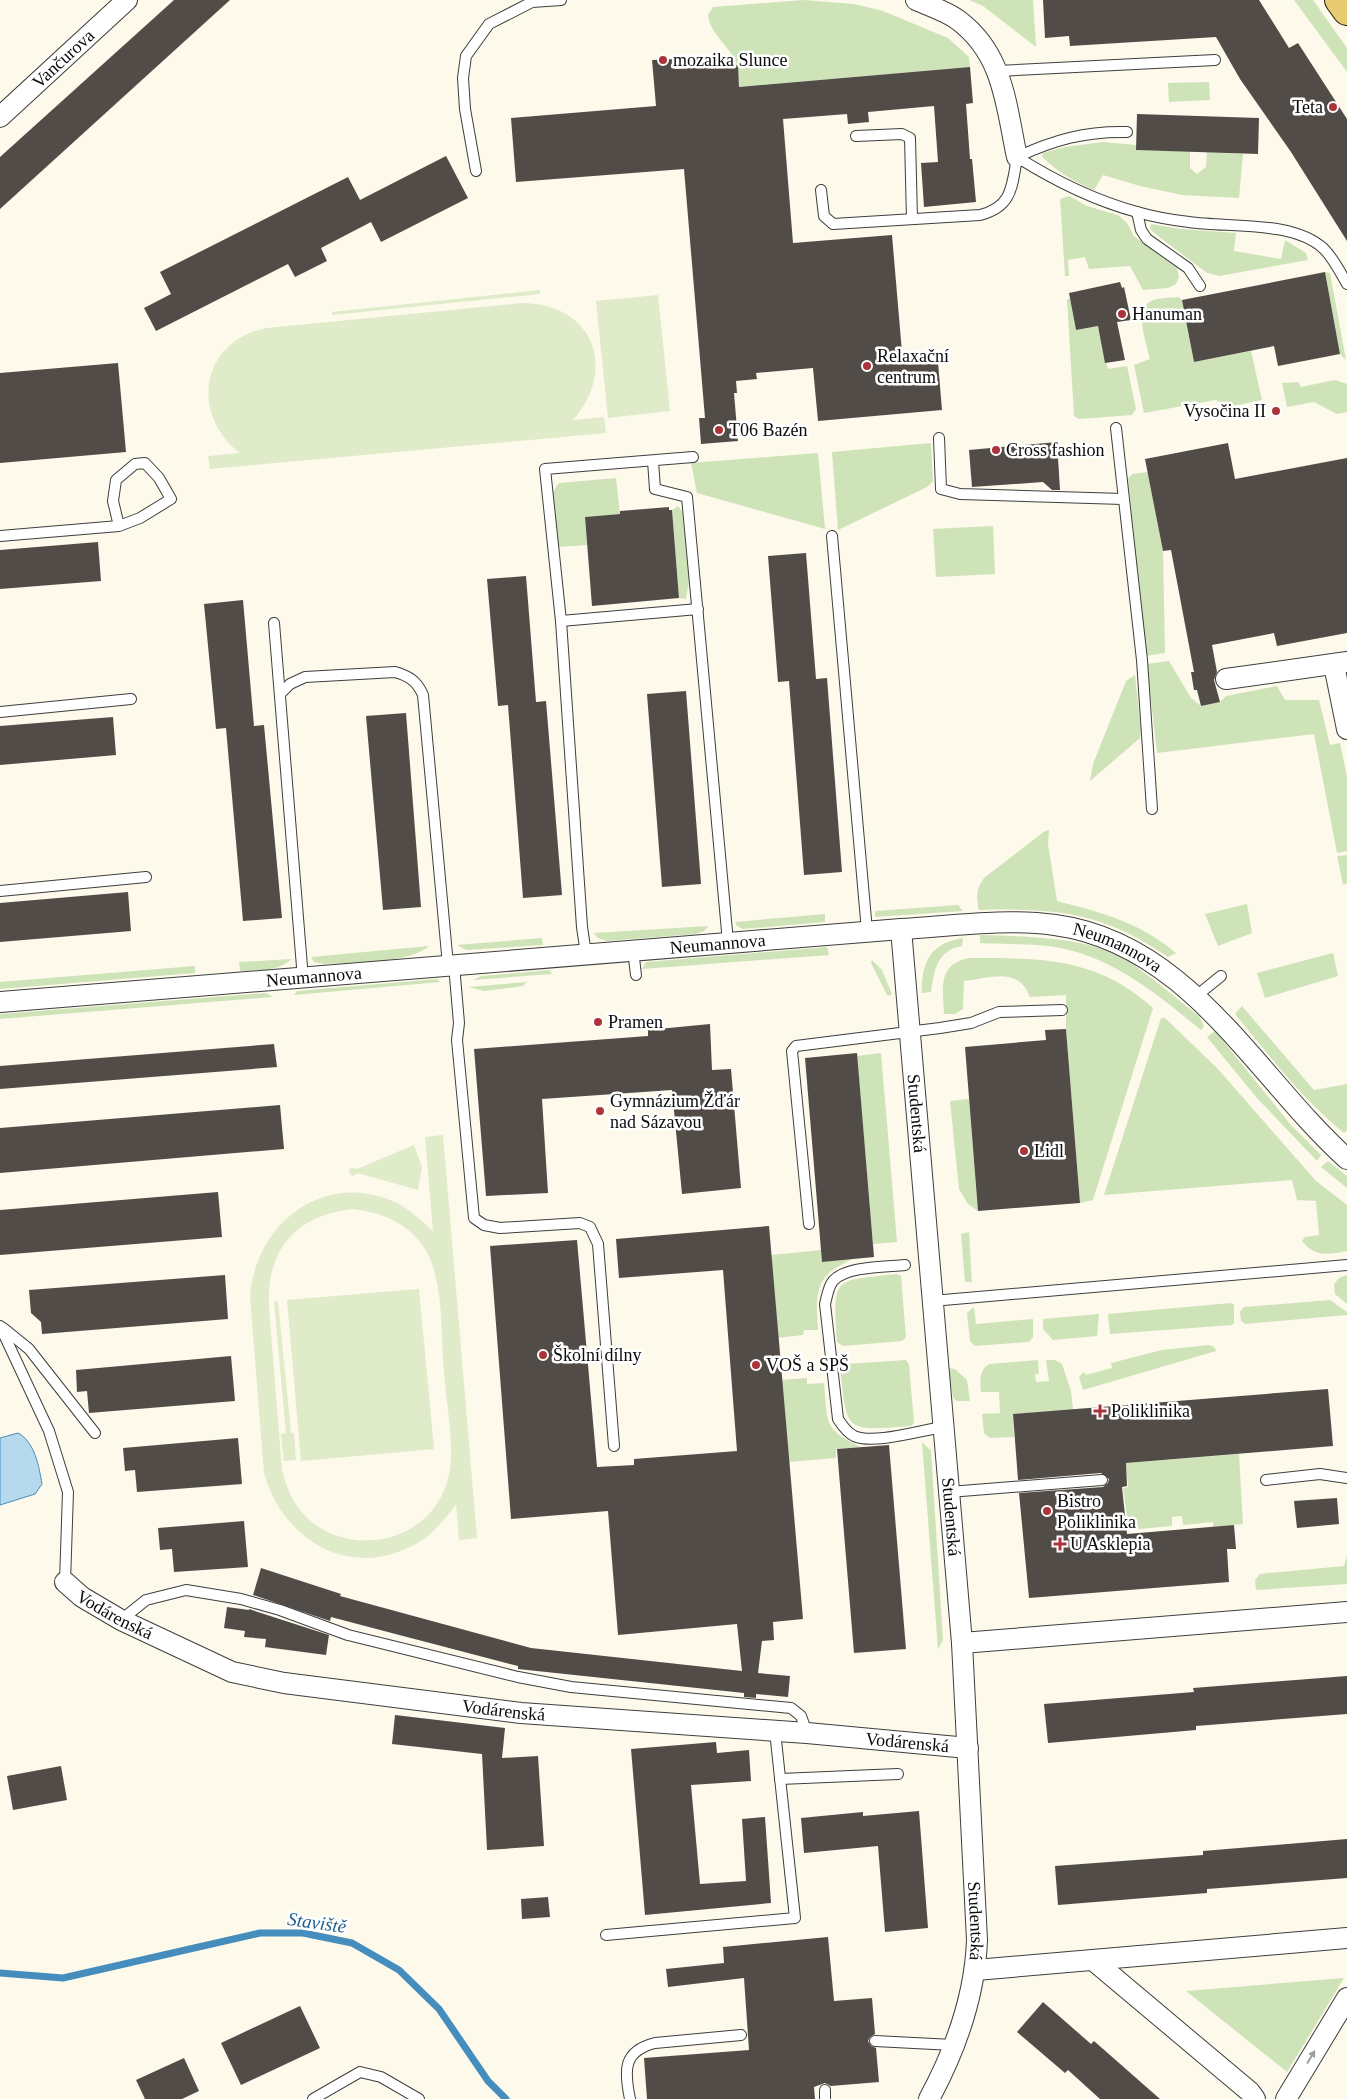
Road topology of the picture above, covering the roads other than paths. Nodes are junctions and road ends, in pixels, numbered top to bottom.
1 (127, 0) edge
2 (561, 0) edge
3 (916, 0) edge
4 (1339, 0) edge
5 (1347, 11) edge
6 (1215, 60) dead end
7 (998, 71) junction
8 (0, 116) edge
9 (1127, 132) dead end
10 (856, 136) dead end
11 (1017, 157) junction
12 (476, 171) dead end
13 (821, 190) dead end
14 (1137, 212) junction
15 (912, 219) junction
16 (1347, 284) edge
17 (1200, 286) dead end
18 (1116, 428) dead end
19 (939, 438) dead end
20 (693, 457) dead end
21 (653, 460) junction
22 (1124, 499) junction
23 (119, 526) junction
24 (0, 536) edge
25 (832, 536) dead end
26 (698, 610) junction
27 (561, 621) junction
28 (274, 623) dead end
29 (1340, 664) edge
30 (1226, 679) dead end
31 (281, 693) junction
32 (131, 698) dead end
33 (0, 712) edge
34 (1347, 729) edge
35 (1152, 809) dead end
36 (146, 877) dead end
37 (0, 892) edge
38 (901, 929) junction
39 (867, 931) junction
40 (728, 942) junction
41 (633, 950) junction
42 (586, 954) junction
43 (451, 965) junction
44 (636, 975) dead end
45 (1221, 976) dead end
46 (303, 979) junction
47 (1195, 998) junction
48 (0, 1002) edge
49 (1062, 1010) dead end
50 (910, 1032) junction
51 (1347, 1159) edge
52 (809, 1224) dead end
53 (905, 1265) dead end
54 (1347, 1265) edge
55 (932, 1301) junction
56 (0, 1326) edge
57 (944, 1427) junction
58 (95, 1433) dead end
59 (614, 1446) dead end
60 (1347, 1478) edge
61 (1102, 1480) dead end
62 (1266, 1480) dead end
63 (949, 1492) junction
64 (65, 1582) joint
65 (1347, 1612) edge
66 (121, 1620) junction
67 (962, 1643) junction
68 (775, 1731) junction
69 (807, 1733) junction
70 (968, 1748) junction
71 (898, 1774) dead end
72 (780, 1779) junction
73 (606, 1935) dead end
74 (1347, 1938) edge
75 (1093, 1960) junction
76 (976, 1970) junction
77 (1347, 1998) edge
78 (741, 2035) dead end
79 (875, 2041) dead end
80 (953, 2045) junction
81 (313, 2099) edge
82 (419, 2099) edge
83 (630, 2099) edge
84 (929, 2099) edge
85 (1255, 2099) edge
86 (1286, 2099) edge

1 - 8 street, Vančurova
2 - 12 lane
3 - 7 street
4 - 5 main road
6 - 7 lane
7 - 11 street
9 - 11 lane
10 - 15 lane
11 - 14 lane
11 - 15 lane
13 - 15 lane
14 - 16 lane
14 - 17 lane
18 - 22 lane
19 - 22 lane
20 - 21 lane
21 - 26 lane
21 - 27 lane
22 - 35 lane
23 - 23 lane
23 - 24 lane
25 - 39 lane
26 - 27 lane
26 - 40 lane
27 - 42 lane
28 - 31 lane
29 - 30 street
29 - 34 street
31 - 43 lane
31 - 46 lane
32 - 33 lane
36 - 37 lane
38 - 39 street, Neumannova
38 - 47 street, Neumannova
38 - 50 street, Studentská
39 - 40 street, Neumannova
40 - 41 street, Neumannova
41 - 42 street, Neumannova
41 - 44 lane
42 - 43 street, Neumannova
43 - 46 street, Neumannova
43 - 59 lane
45 - 47 lane
46 - 48 street, Neumannova
47 - 51 street, Neumannova
49 - 50 lane
50 - 52 lane
50 - 55 street, Studentská
53 - 57 lane
54 - 55 lane
55 - 57 street, Studentská
56 - 58 lane
56 - 64 lane
57 - 63 street, Studentská
60 - 62 lane
61 - 63 lane
63 - 67 street, Studentská
64 - 66 street, Vodárenská
65 - 67 street
66 - 68 street, Vodárenská
66 - 69 lane
67 - 70 street, Studentská
68 - 69 street, Vodárenská
68 - 72 lane
69 - 70 street, Vodárenská
70 - 76 street, Studentská
71 - 72 lane
72 - 73 lane
74 - 75 street
75 - 76 street
75 - 85 street
76 - 80 street, Studentská
86 -> 77 street
78 - 83 lane
79 - 80 lane
80 - 84 street, Studentská
81 - 82 lane

